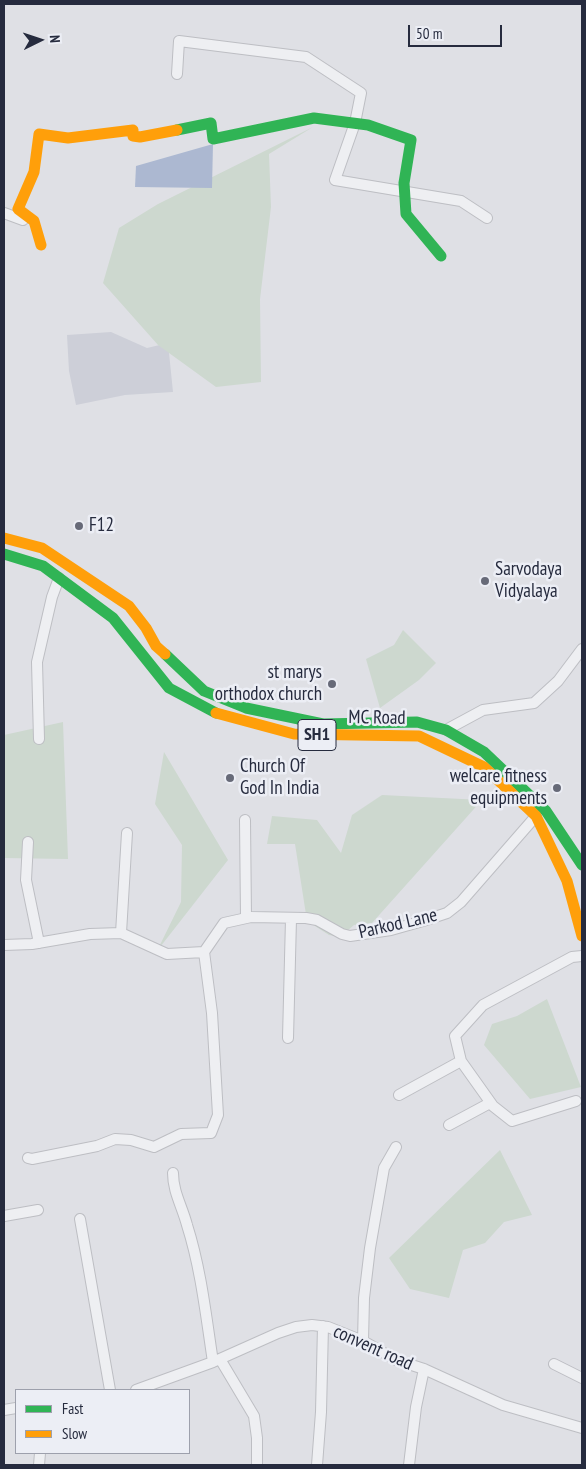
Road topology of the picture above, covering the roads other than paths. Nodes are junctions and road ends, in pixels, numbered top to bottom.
1 (177, 74) dead end
2 (355, 123) junction
3 (405, 192) junction
4 (4, 213) edge
5 (487, 218) dead end
6 (23, 220) dead end
7 (41, 245) dead end
8 (441, 256) dead end
9 (4, 538) edge
10 (4, 554) edge
11 (59, 578) junction
12 (582, 649) edge
13 (446, 730) junction
14 (39, 739) dead end
15 (536, 816) junction
16 (245, 820) dead end
17 (127, 833) dead end
18 (28, 842) dead end
19 (582, 865) edge
20 (246, 918) junction
21 (291, 919) junction
22 (121, 933) junction
23 (582, 936) edge
24 (39, 943) junction
25 (4, 945) edge
26 (204, 952) junction
27 (582, 956) edge
28 (288, 1038) dead end
29 (461, 1061) junction
30 (398, 1095) dead end
31 (576, 1101) dead end
32 (490, 1103) junction
33 (449, 1125) dead end
34 (396, 1147) dead end
35 (28, 1158) dead end
36 (173, 1173) dead end
37 (38, 1210) dead end
38 (4, 1216) edge
39 (80, 1219) dead end
40 (323, 1326) junction
41 (363, 1341) junction
42 (217, 1360) junction
43 (554, 1364) dead end
44 (424, 1369) junction
45 (582, 1378) edge
46 (110, 1389) edge
47 (139, 1389) edge
48 (582, 1428) edge
49 (257, 1465) edge
50 (317, 1465) edge
51 (410, 1465) edge

1 - 2 street
2 - 3 main road
2 - 3 street
2 - 7 main road
3 - 5 street
3 - 8 main road
4 - 6 street
9 - 13 main road, MC Road / SH1
10 - 11 main road, MC Road / SH1
11 - 14 street
11 - 15 main road, MC Road / SH1
12 - 13 street
13 - 19 main road, MC Road / SH1
15 - 21 street, Parkod Lane
15 - 23 main road, MC Road / SH1
16 - 20 street
17 - 22 street
18 - 24 street
20 - 21 street, Parkod Lane
20 - 26 street, Parkod Lane
21 - 28 street
22 - 24 street
22 - 26 street
24 - 25 street
26 - 35 street
27 - 29 street
29 - 30 street
29 - 32 street
31 - 32 street
32 - 33 street
34 - 41 street
36 - 42 street
37 - 38 street
39 - 46 street
40 - 41 street, convent road
40 - 42 street, convent road
40 - 50 street
41 - 44 street, convent road
42 - 47 street, convent road
42 - 49 street
43 - 45 street
44 - 48 street, convent road
44 - 51 street

